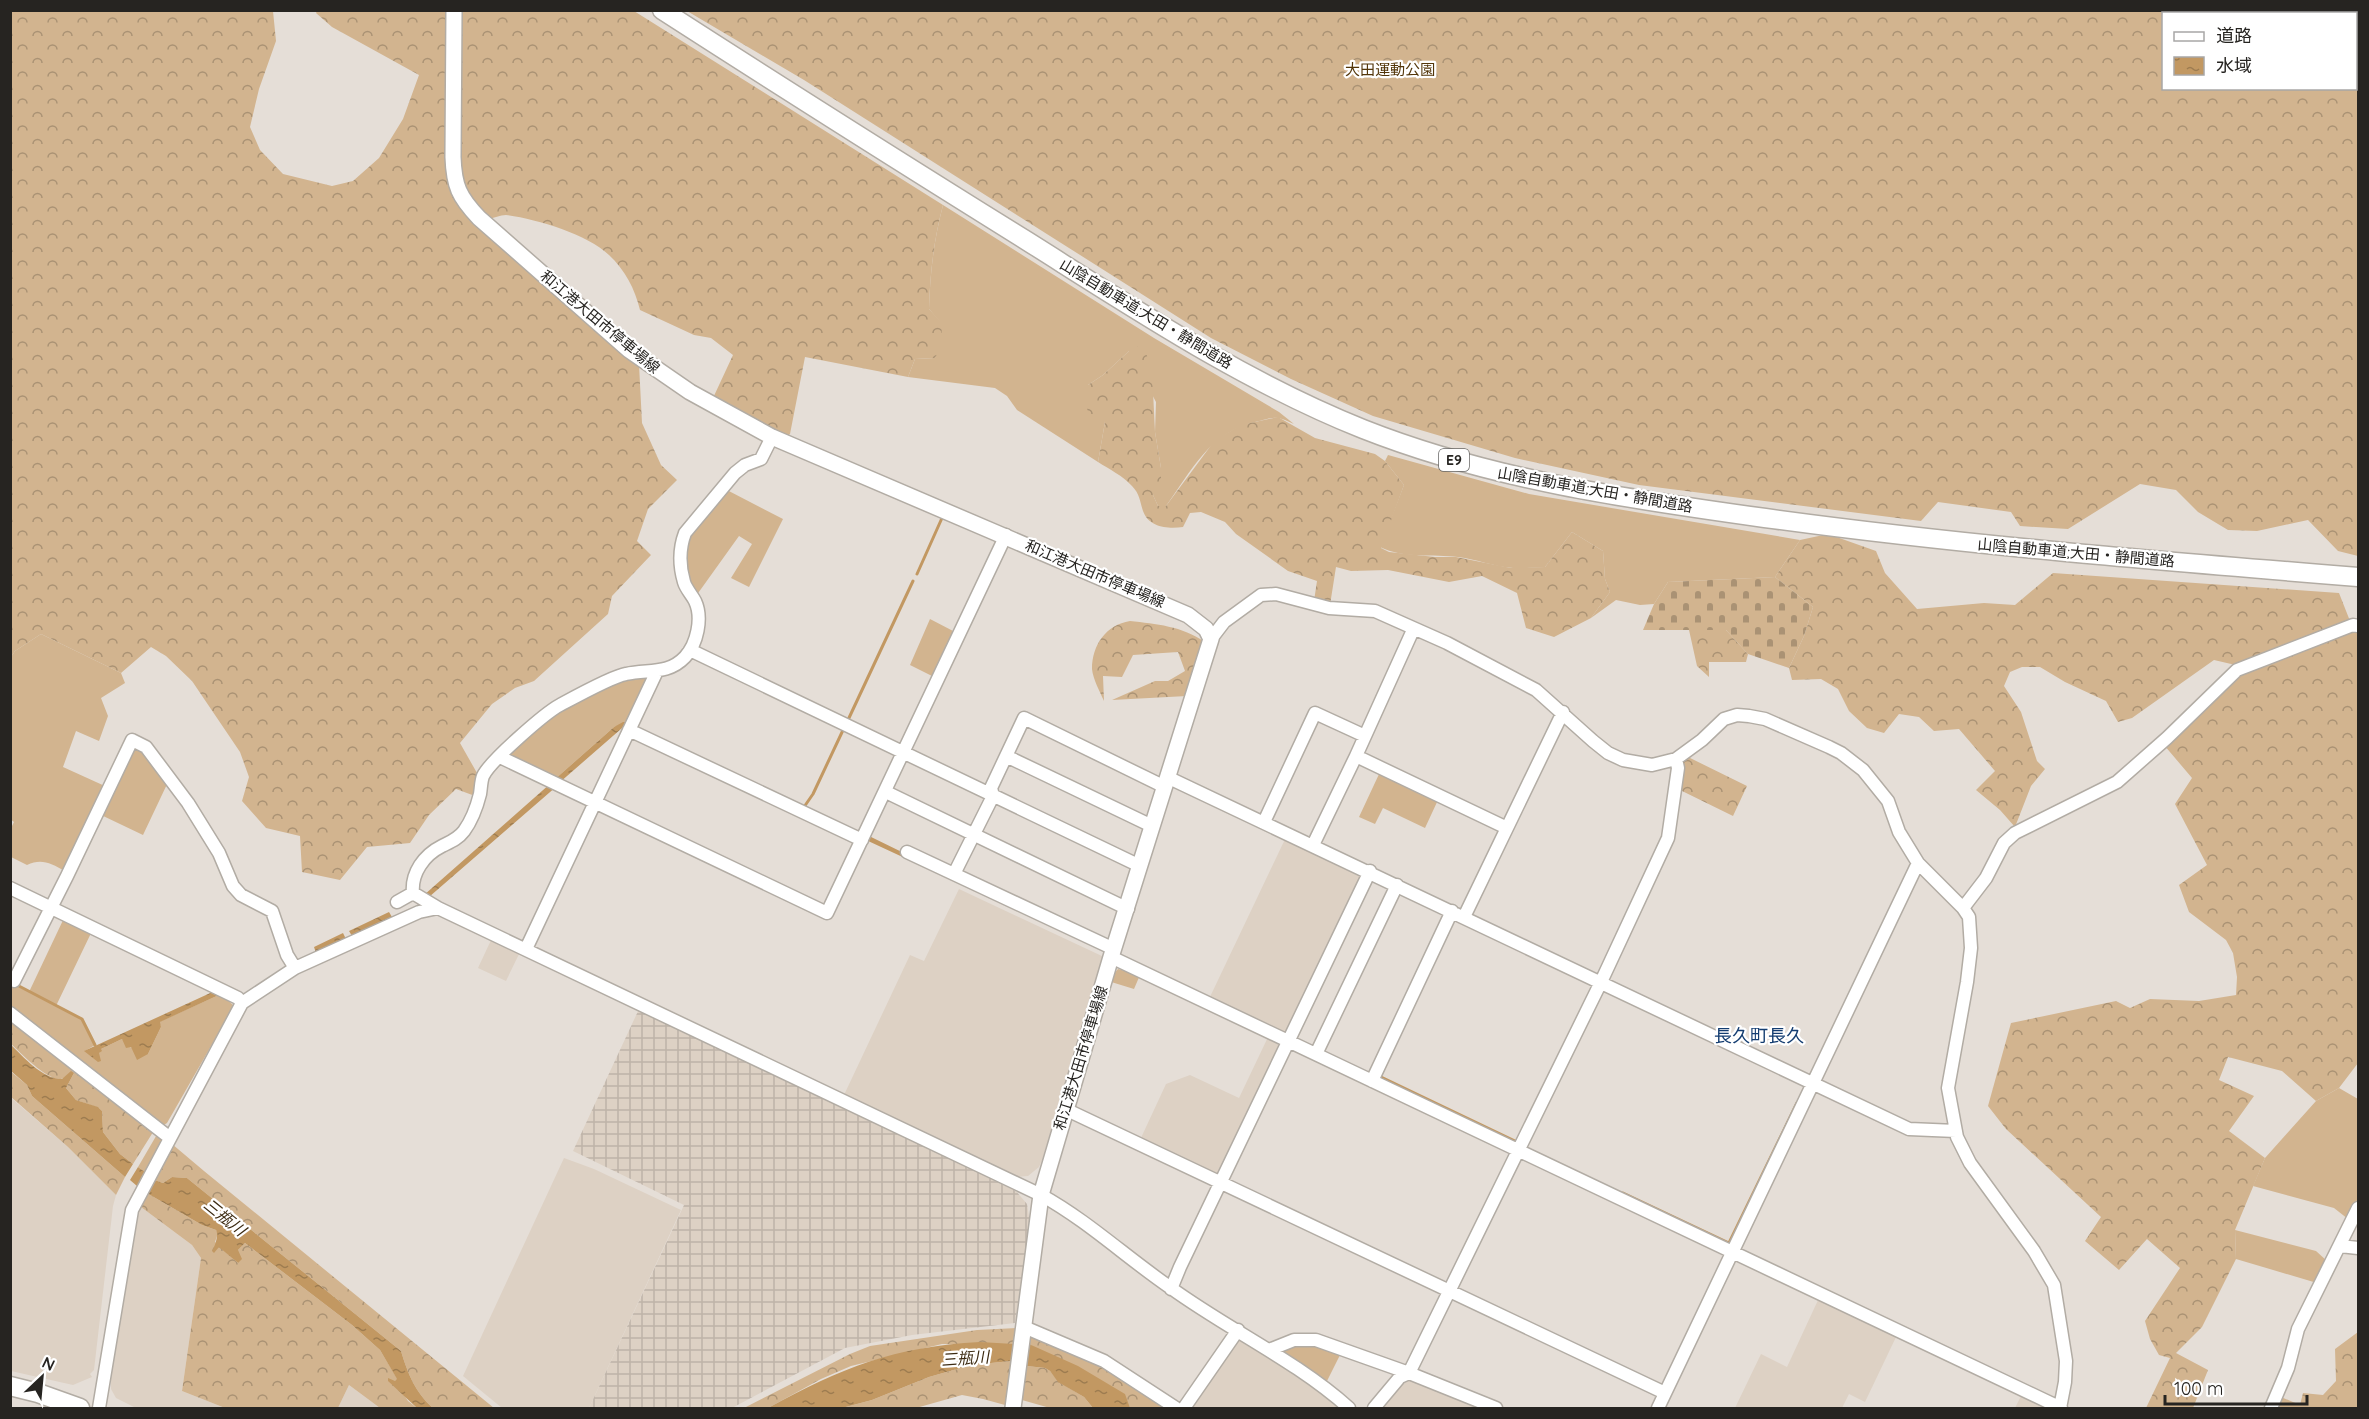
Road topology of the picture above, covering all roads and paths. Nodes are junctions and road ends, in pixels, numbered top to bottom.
1 (454, 10) edge
2 (662, 10) edge
3 (772, 437) junction
4 (1006, 535) junction
5 (2358, 577) edge
6 (2358, 626) edge
7 (1413, 630) junction
8 (1211, 639) junction
9 (690, 650) junction
10 (657, 671) junction
11 (1563, 712) junction
12 (629, 730) junction
13 (1365, 736) junction
14 (902, 752) junction
15 (1006, 756) junction
16 (1356, 756) junction
17 (500, 757) junction
18 (1676, 759) junction
19 (1166, 782) junction
20 (888, 793) dead end
21 (993, 796) junction
22 (595, 802) junction
23 (1264, 822) junction
24 (1152, 826) junction
25 (1507, 828) junction
26 (974, 836) junction
27 (862, 840) junction
28 (1313, 845) junction
29 (907, 852) dead end
30 (1918, 863) junction
31 (1140, 866) junction
32 (1370, 872) junction
33 (954, 874) junction
34 (1397, 885) junction
35 (10, 888) edge
36 (413, 893) junction
37 (397, 902) dead end
38 (51, 906) junction
39 (438, 908) junction
40 (1963, 908) junction
41 (1128, 909) junction
42 (1452, 911) junction
43 (1464, 917) junction
44 (525, 949) junction
45 (1113, 953) junction
46 (292, 963) junction
47 (14, 981) dead end
48 (1601, 982) junction
49 (242, 1003) junction
50 (10, 1013) edge
51 (1289, 1041) junction
52 (1316, 1054) junction
53 (1371, 1081) junction
54 (1813, 1083) junction
55 (1065, 1109) junction
56 (1956, 1131) junction
57 (170, 1138) junction
58 (1518, 1152) junction
59 (1220, 1183) junction
60 (1041, 1195) junction
61 (2358, 1208) edge
62 (2340, 1246) junction
63 (2358, 1248) edge
64 (1731, 1253) junction
65 (1171, 1289) junction
66 (1451, 1293) junction
67 (1024, 1330) junction
68 (1238, 1330) junction
69 (1269, 1350) junction
70 (1410, 1374) junction
71 (10, 1386) edge
72 (1665, 1393) junction
73 (1014, 1402) edge
74 (80, 1408) edge
75 (99, 1408) edge
76 (1176, 1408) edge
77 (1184, 1408) edge
78 (1349, 1408) edge
79 (1374, 1408) edge
80 (1496, 1408) edge
81 (1658, 1408) edge
82 (2060, 1408) edge
83 (2271, 1408) edge

1 - 3 main road, 和江港大田市停車場線
2 - 5 highway, 山陰自動車道;大田・静間道路 / E9
3 - 4 main road, 和江港大田市停車場線
3 - 9 street
4 - 8 main road, 和江港大田市停車場線
4 - 14 street
6 - 40 street
7 - 8 street
7 - 11 street
7 - 13 street
8 - 19 main road, 和江港大田市停車場線
9 - 10 street
9 - 14 street
10 - 12 street
10 - 17 street
11 - 18 street
11 - 25 street
12 - 22 street
12 - 27 street
13 - 16 street
13 - 23 street
14 - 21 street
14 - 27 street
15 - 19 street
15 - 21 street
15 - 24 street
16 - 25 street
16 - 28 street
17 - 22 street
17 - 36 street
18 - 30 street
18 - 48 street
19 - 23 street
19 - 24 main road, 和江港大田市停車場線
20 - 26 street
21 - 26 street
21 - 31 street
22 - 27 street
22 - 44 street
23 - 28 street
24 - 31 main road, 和江港大田市停車場線
25 - 43 street
26 - 33 street
26 - 41 street
28 - 32 street
29 - 33 street
30 - 40 street
30 - 54 street
31 - 41 main road, 和江港大田市停車場線
32 - 34 street
32 - 51 street
33 - 45 street
34 - 42 street
34 - 52 street
35 - 38 street
36 - 37 street
36 - 39 street
38 - 46 street
38 - 47 street
38 - 49 street
39 - 44 street
39 - 46 street
40 - 56 street
41 - 45 main road, 和江港大田市停車場線
42 - 43 street
42 - 53 street
43 - 48 street
44 - 60 street
45 - 51 street
45 - 55 main road, 和江港大田市停車場線
46 - 49 street
48 - 54 street
48 - 58 street
49 - 57 street
50 - 57 street
51 - 52 street
51 - 59 street
52 - 53 street
53 - 58 street
54 - 56 street
54 - 64 street
55 - 59 street
55 - 60 main road, 和江港大田市停車場線
56 - 82 street
57 - 75 street
58 - 64 street
58 - 66 street
59 - 65 street
59 - 66 street
60 - 65 street
60 - 67 main road, 和江港大田市停車場線
61 - 62 street
62 - 63 street
62 - 83 street
64 - 72 street
64 - 82 street
65 - 68 street
66 - 70 street
66 - 72 street
67 - 73 main road, 和江港大田市停車場線
67 - 76 street
68 - 69 street
68 - 77 street
69 - 70 street
69 - 78 street
70 - 79 street
70 - 80 street
71 - 74 highway
72 - 81 street

